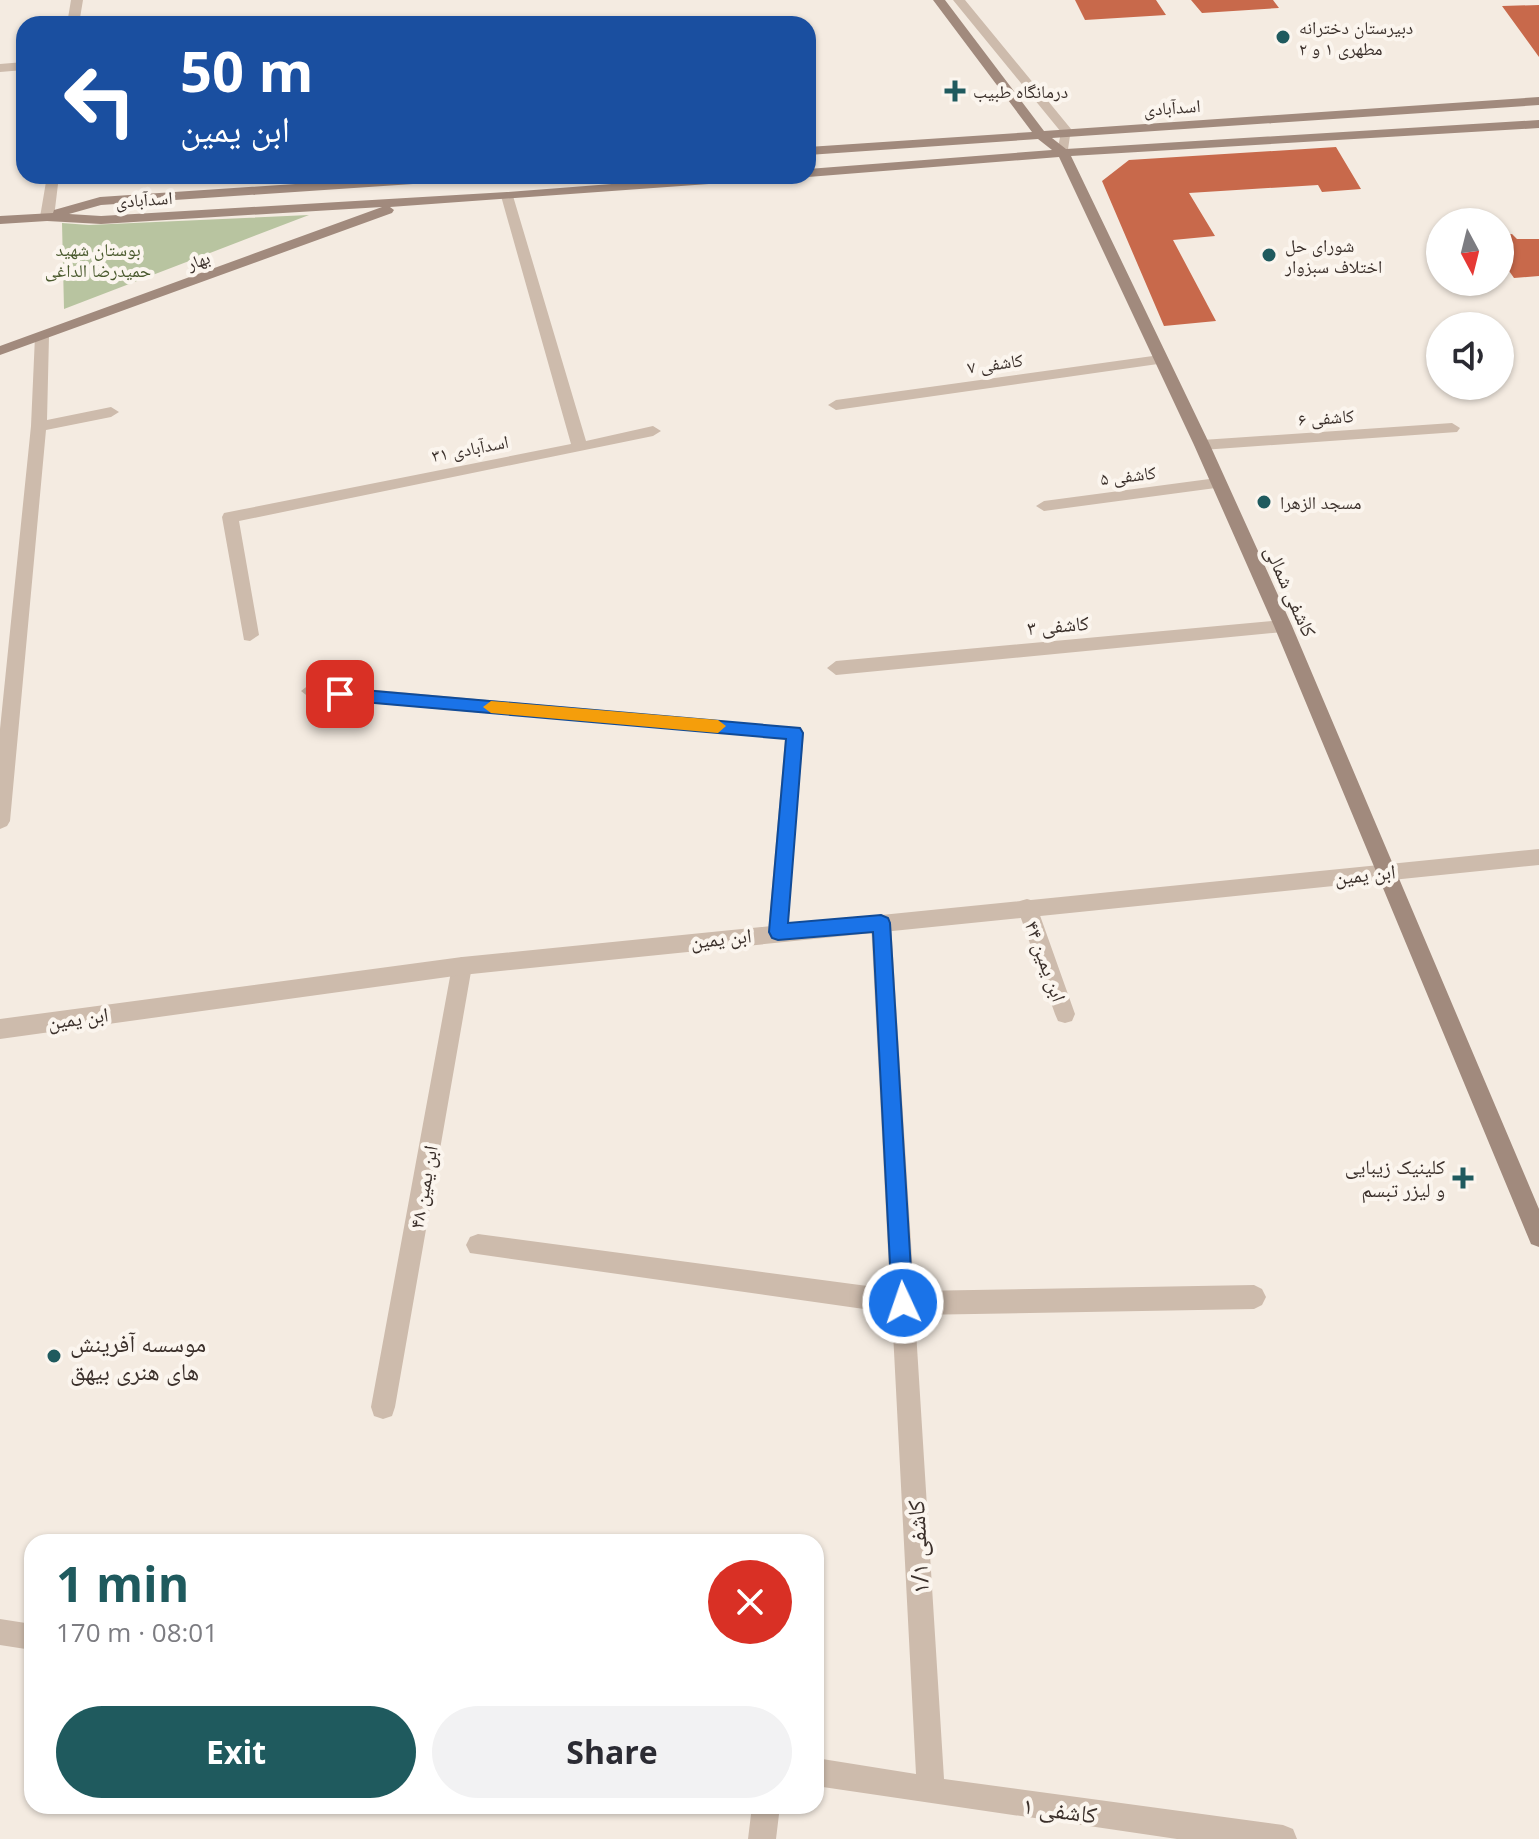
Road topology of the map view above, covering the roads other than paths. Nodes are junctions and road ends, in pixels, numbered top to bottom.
1 (939, 0) edge
2 (959, 0) edge
3 (1539, 101) edge
4 (1539, 124) edge
5 (1067, 132) junction
6 (1040, 134) junction
7 (816, 150) edge
8 (1063, 153) junction
9 (816, 172) edge
10 (52, 184) edge
11 (353, 184) edge
12 (662, 184) edge
13 (507, 196) junction
14 (407, 202) junction
15 (47, 217) junction
16 (0, 220) edge
17 (42, 336) junction
18 (0, 351) edge
19 (1160, 360) junction
20 (836, 405) dead end
21 (111, 412) dead end
22 (39, 426) junction
23 (1452, 428) dead end
24 (653, 431) dead end
25 (1202, 445) junction
26 (580, 447) junction
27 (1217, 483) junction
28 (1044, 506) dead end
29 (1283, 626) junction
30 (250, 635) dead end
31 (836, 668) dead end
32 (310, 691) dead end
33 (0, 821) edge
34 (1539, 857) edge
35 (1387, 872) junction
36 (1027, 907) junction
37 (881, 923) junction
38 (778, 932) junction
39 (462, 966) junction
40 (1065, 1014) dead end
41 (0, 1029) edge
42 (1539, 1236) edge
43 (478, 1245) dead end
44 (1254, 1297) dead end
45 (903, 1303) junction
46 (383, 1407) dead end
47 (0, 1632) edge
48 (24, 1636) edge
49 (824, 1773) edge
50 (931, 1791) junction
51 (765, 1814) edge
52 (762, 1839) edge
53 (1283, 1839) edge

1 - 6 main road, کاشفی شمالی
2 - 5 street
3 - 5 main road, اسدآبادی
4 - 8 main road, اسدآبادی
5 - 6 main road, اسدآبادی
5 - 8 street
6 - 7 main road, اسدآبادی
6 - 8 main road, کاشفی شمالی
8 - 9 main road, اسدآبادی
8 - 19 main road, کاشفی شمالی
10 - 15 street
11 - 15 main road, اسدآبادی
12 - 13 main road, اسدآبادی
13 - 14 main road, اسدآبادی
13 - 26 street
14 - 15 main road, اسدآبادی
14 - 17 main road, بهار
15 - 16 main road
17 - 18 main road, بهار
17 - 22 street
19 - 20 street, کاشفی ۷
19 - 25 main road, کاشفی شمالی
21 - 22 street
22 - 33 street
23 - 25 street, کاشفی ۶
24 - 26 street
25 - 27 main road, کاشفی شمالی
26 - 30 street, اسدآبادی ۳۱
27 - 28 street, کاشفی ۵
27 - 29 main road, کاشفی شمالی
29 - 31 street, کاشفی ۳
29 - 35 main road, کاشفی شمالی
32 - 38 street
34 - 35 street, ابن یمین
35 - 36 street, ابن یمین
35 - 42 main road, کاشفی شمالی
36 - 37 street, ابن یمین
36 - 40 street, ابن یمین ۴۴
37 - 38 street, ابن یمین
37 - 45 street, کاشفی ۱/۱
38 - 39 street, ابن یمین
39 - 41 street, ابن یمین
39 - 46 street, ابن یمین ۴۸
43 - 45 street
44 - 45 street
45 - 50 street, کاشفی ۱/۱
47 - 48 street
49 - 50 street, کاشفی ۱
50 - 53 street, کاشفی ۱
51 - 52 street

